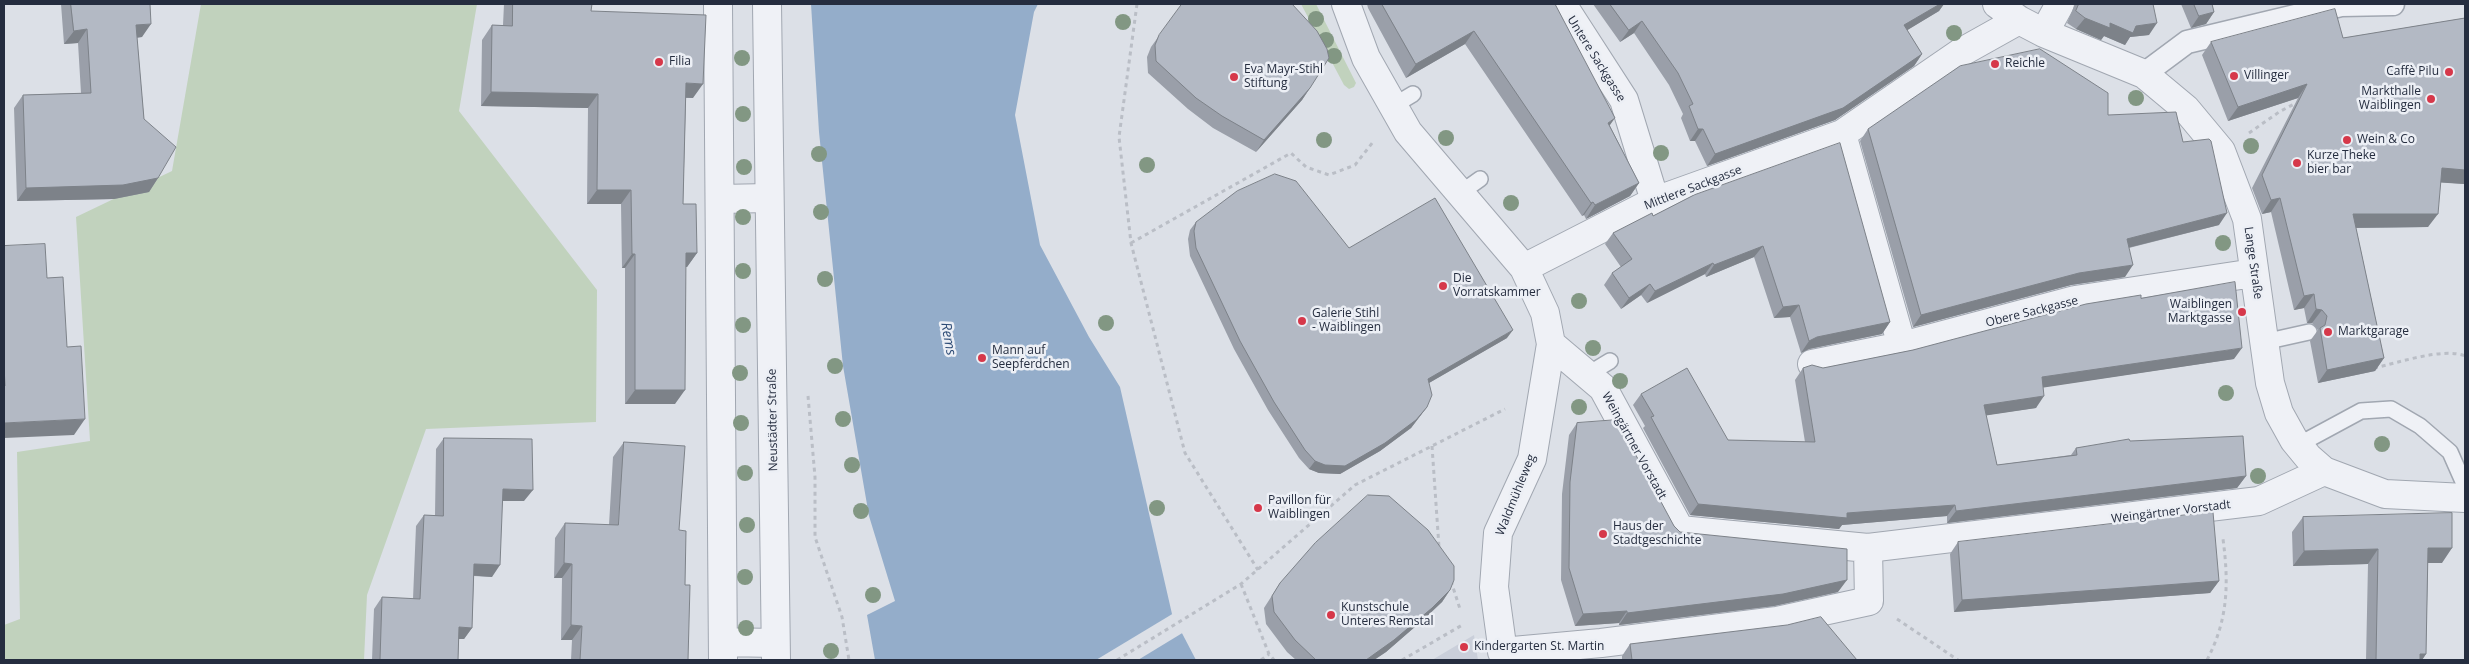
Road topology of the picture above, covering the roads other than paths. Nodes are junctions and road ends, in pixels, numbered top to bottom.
1 (718, 4) edge
2 (767, 4) edge
3 (1346, 4) edge
4 (1562, 4) edge
5 (1997, 4) edge
6 (2060, 4) edge
7 (2392, 4) edge
8 (2019, 20) junction
9 (2044, 33) junction
10 (2144, 74) junction
11 (1842, 134) junction
12 (768, 198) junction
13 (720, 199) junction
14 (1655, 201) junction
15 (1524, 268) junction
16 (2254, 273) junction
17 (2308, 332) dead end
18 (2264, 342) junction
19 (1551, 344) junction
20 (1902, 346) junction
21 (1610, 361) dead end
22 (1812, 364) edge
23 (1587, 375) junction
24 (2298, 445) junction
25 (2324, 471) junction
26 (2465, 486) edge
27 (2465, 498) edge
28 (1868, 548) junction
29 (723, 651) edge
30 (776, 652) edge
31 (1503, 656) edge

1 - 13 street, Neustädter Straße
2 - 12 street, Neustädter Straße
3 - 15 street
4 - 14 street, Untere Sackgasse
5 - 8 street, Lange Straße
6 - 9 street
7 - 10 street
8 - 9 street, Lange Straße
8 - 11 street, Mittlere Sackgasse
9 - 10 street, Lange Straße
10 - 16 street, Lange Straße
11 - 14 street, Mittlere Sackgasse
11 - 20 street
12 - 13 street
12 - 30 street, Neustädter Straße
13 - 29 street, Neustädter Straße
14 - 15 street, Mittlere Sackgasse
15 - 19 street
16 - 18 street, Lange Straße
16 - 20 street, Obere Sackgasse
17 - 18 lane
18 - 24 street, Lange Straße
19 - 23 street, Weingärtner Vorstadt
19 - 31 street, Waldmühleweg
20 - 22 street, Obere Sackgasse
21 - 23 lane
23 - 28 street, Weingärtner Vorstadt
24 - 25 street, Lange Straße
24 - 26 lane
25 - 27 street
25 - 28 street, Weingärtner Vorstadt
28 - 31 street
29 - 30 street, Neustädter Straße

